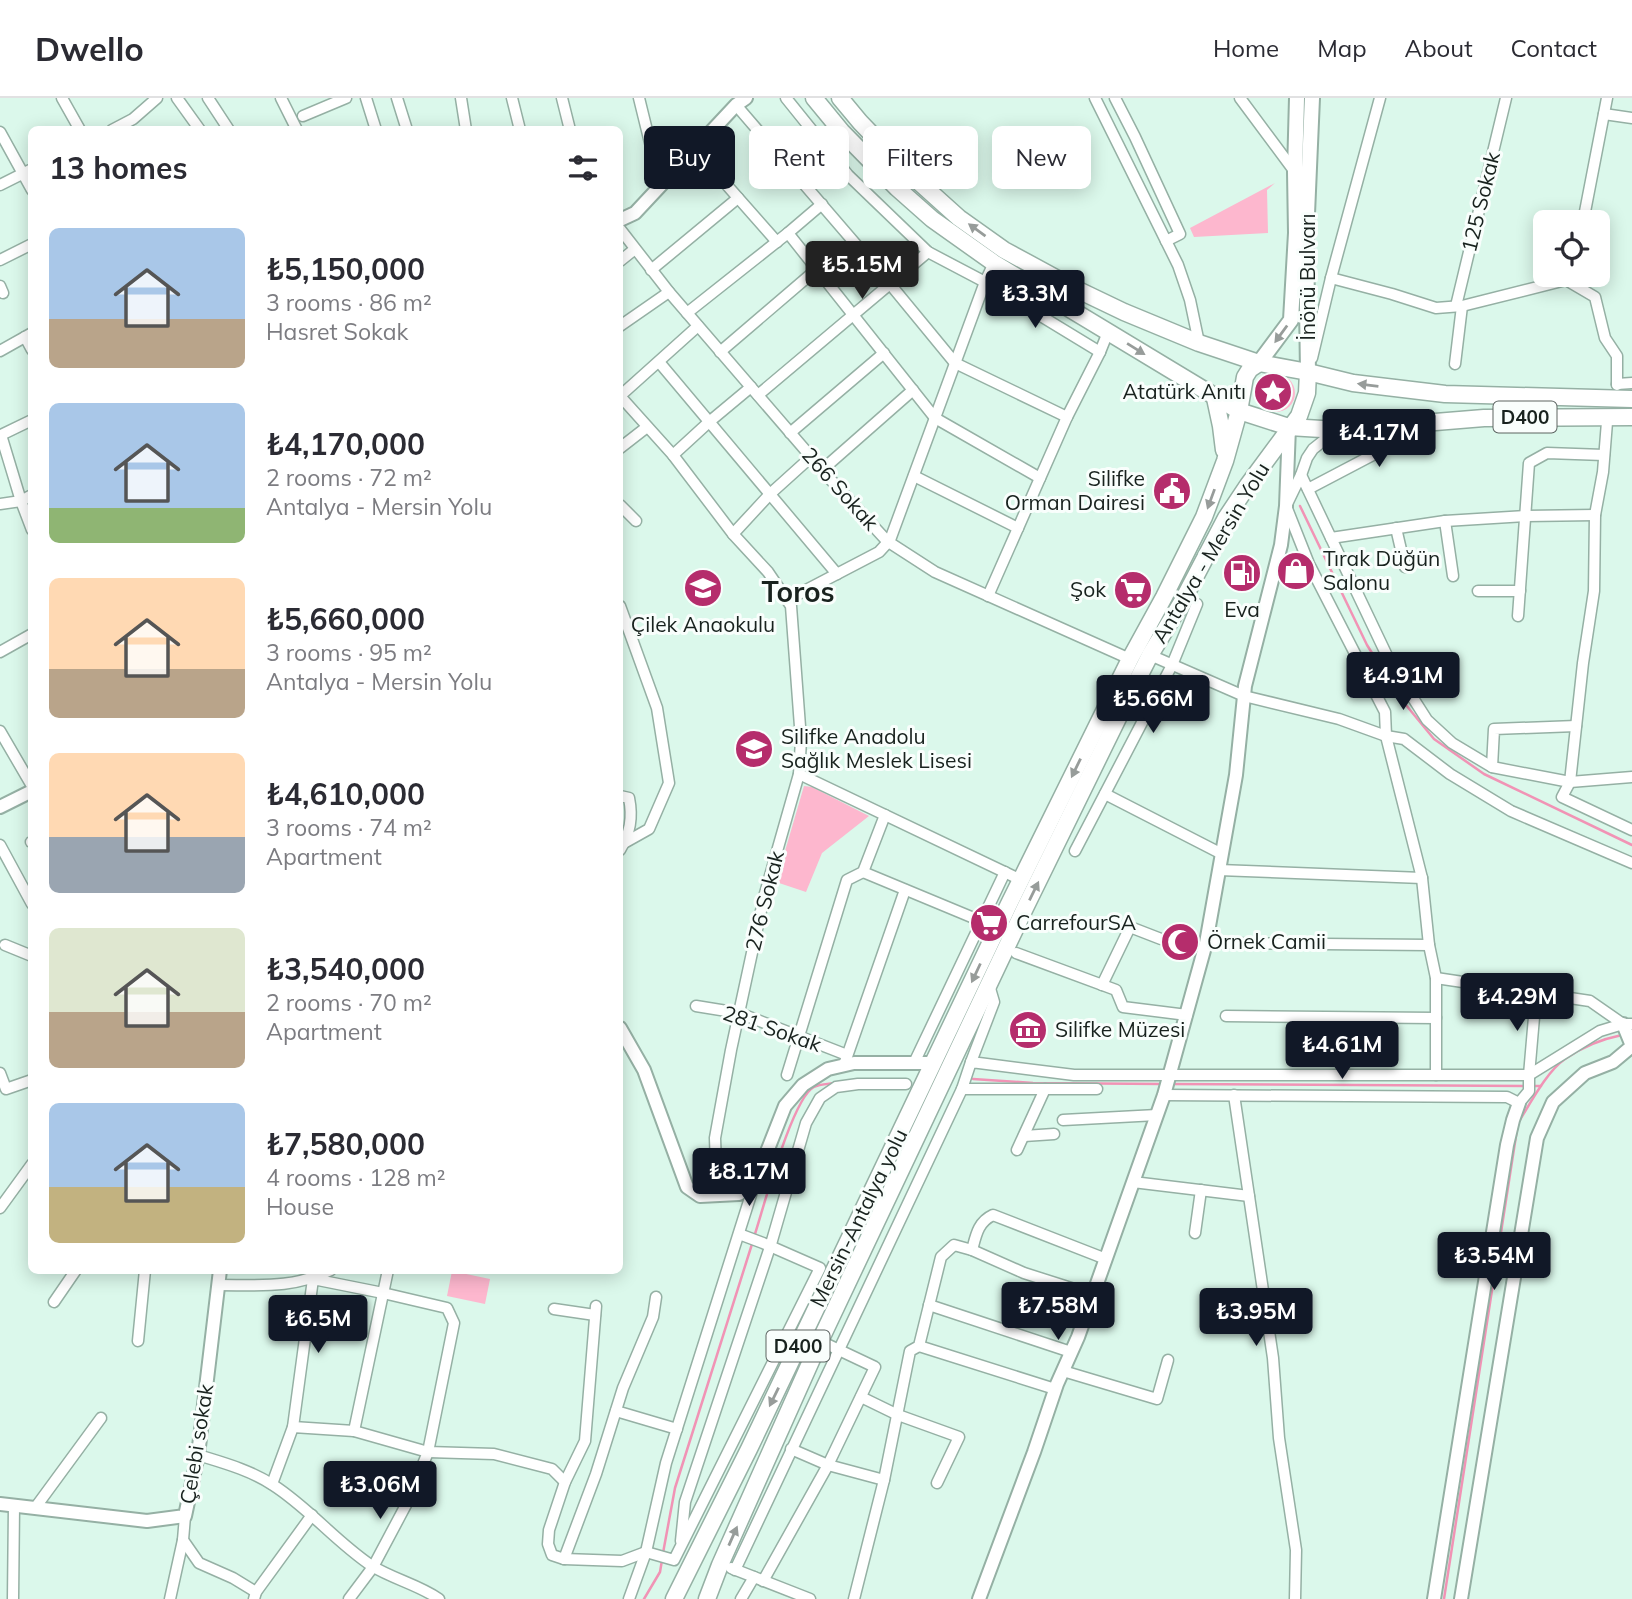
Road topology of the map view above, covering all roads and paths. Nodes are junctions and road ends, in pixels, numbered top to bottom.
1 (62, 98) edge
2 (157, 98) edge
3 (177, 98) edge
4 (208, 98) edge
5 (281, 98) edge
6 (346, 98) edge
7 (366, 98) edge
8 (397, 98) edge
9 (461, 98) edge
10 (512, 98) edge
11 (562, 98) edge
12 (639, 98) edge
13 (786, 98) edge
14 (814, 98) edge
15 (840, 98) edge
16 (1095, 98) edge
17 (1115, 98) edge
18 (1240, 98) edge
19 (1297, 98) edge
20 (1312, 98) edge
21 (1380, 98) edge
22 (1506, 98) edge
23 (1607, 98) edge
24 (741, 102) edge
25 (1604, 114) junction
26 (303, 116) dead end
27 (1632, 118) edge
28 (133, 119) junction
29 (78, 126) edge
30 (120, 126) edge
31 (137, 126) edge
32 (197, 126) edge
33 (226, 126) edge
34 (295, 126) edge
35 (375, 126) edge
36 (406, 126) edge
37 (465, 126) edge
38 (519, 126) edge
39 (569, 126) edge
40 (646, 126) edge
41 (718, 126) edge
42 (0, 132) edge
43 (27, 171) edge
44 (1295, 172) junction
45 (0, 185) edge
46 (658, 189) edge
47 (730, 189) edge
48 (738, 198) junction
49 (822, 204) junction
50 (1585, 210) edge
51 (623, 219) edge
52 (623, 233) edge
53 (788, 233) junction
54 (1166, 241) junction
55 (777, 243) junction
56 (28, 246) edge
57 (635, 249) junction
58 (928, 252) junction
59 (623, 259) edge
60 (0, 260) edge
61 (994, 263) junction
62 (817, 269) junction
63 (651, 270) junction
64 (1331, 278) junction
65 (985, 282) junction
66 (890, 284) junction
67 (1533, 287) edge
68 (1580, 287) edge
69 (669, 292) junction
70 (1459, 306) junction
71 (687, 313) junction
72 (853, 315) junction
73 (623, 324) edge
74 (698, 326) junction
75 (1108, 332) junction
76 (28, 335) edge
77 (1199, 343) junction
78 (0, 351) edge
79 (720, 352) junction
80 (1100, 352) junction
81 (884, 353) junction
82 (659, 362) junction
83 (955, 363) junction
84 (1259, 363) junction
85 (1455, 364) dead end
86 (1308, 372) junction
87 (1632, 383) edge
88 (913, 390) junction
89 (754, 391) junction
90 (623, 393) edge
91 (1215, 397) junction
92 (623, 399) edge
93 (1632, 399) edge
94 (1239, 411) junction
95 (1067, 417) junction
96 (1632, 417) edge
97 (936, 418) junction
98 (1437, 421) junction
99 (28, 422) edge
100 (709, 422) junction
101 (1607, 422) dead end
102 (647, 427) junction
103 (1289, 427) junction
104 (1338, 430) junction
105 (790, 433) junction
106 (623, 445) edge
107 (673, 455) junction
108 (1604, 455) junction
109 (811, 457) junction
110 (1225, 461) junction
111 (822, 470) junction
112 (1301, 475) junction
113 (914, 476) junction
114 (1040, 478) junction
115 (1308, 489) junction
116 (770, 494) junction
117 (28, 497) edge
118 (20, 501) junction
119 (0, 504) edge
120 (1286, 506) junction
121 (623, 508) edge
122 (1595, 514) junction
123 (1526, 516) junction
124 (28, 520) edge
125 (636, 521) dead end
126 (1446, 521) junction
127 (1018, 528) junction
128 (1396, 528) junction
129 (733, 534) junction
130 (1331, 538) junction
131 (888, 542) junction
132 (1405, 567) dead end
133 (837, 574) junction
134 (1453, 576) dead end
135 (1478, 591) dead end
136 (1520, 591) junction
137 (988, 596) junction
138 (789, 603) junction
139 (1197, 604) dead end
140 (623, 615) edge
141 (1518, 617) dead end
142 (28, 636) edge
143 (0, 651) edge
144 (1150, 655) junction
145 (1130, 659) junction
146 (1172, 664) junction
147 (1244, 696) junction
148 (1576, 726) junction
149 (0, 731) edge
150 (1386, 736) junction
151 (1492, 767) junction
152 (799, 774) junction
153 (1632, 777) edge
154 (28, 781) edge
155 (1570, 782) junction
156 (28, 790) edge
157 (1105, 794) junction
158 (623, 797) edge
159 (0, 807) edge
160 (885, 815) junction
161 (1632, 831) edge
162 (623, 844) edge
163 (0, 845) edge
164 (623, 845) edge
165 (1075, 851) dead end
166 (1222, 854) junction
167 (1632, 863) edge
168 (1219, 870) junction
169 (863, 872) junction
170 (1005, 872) junction
171 (1422, 878) junction
172 (1021, 880) junction
173 (905, 890) junction
174 (28, 897) edge
175 (981, 921) junction
176 (1161, 939) dead end
177 (1206, 943) junction
178 (5, 945) dead end
179 (1429, 945) junction
180 (1016, 953) dead end
181 (28, 955) edge
182 (1436, 978) junction
183 (989, 984) junction
184 (1102, 985) junction
185 (1536, 994) junction
186 (696, 1006) dead end
187 (739, 1013) junction
188 (1187, 1015) junction
189 (1226, 1016) dead end
190 (1436, 1018) junction
191 (1628, 1024) edge
192 (623, 1033) edge
193 (798, 1037) junction
194 (1632, 1046) edge
195 (846, 1060) junction
196 (971, 1062) junction
197 (914, 1063) junction
198 (934, 1063) junction
199 (952, 1063) joint
200 (0, 1073) edge
201 (1171, 1074) junction
202 (786, 1075) dead end
203 (1436, 1075) junction
204 (1529, 1075) junction
205 (28, 1081) edge
206 (913, 1088) junction
207 (1097, 1088) dead end
208 (962, 1089) junction
209 (1045, 1089) junction
210 (3, 1090) edge
211 (1164, 1095) junction
212 (1234, 1095) junction
213 (1519, 1103) junction
214 (1157, 1115) junction
215 (1063, 1120) dead end
216 (1054, 1135) dead end
217 (1024, 1136) junction
218 (1017, 1150) dead end
219 (28, 1170) edge
220 (755, 1182) junction
221 (1133, 1182) junction
222 (1201, 1190) junction
223 (717, 1195) junction
224 (1249, 1196) junction
225 (0, 1209) edge
226 (1195, 1233) dead end
227 (739, 1234) junction
228 (766, 1244) junction
229 (972, 1250) junction
230 (1106, 1259) junction
231 (73, 1274) edge
232 (145, 1274) edge
233 (219, 1274) edge
234 (323, 1274) edge
235 (387, 1274) edge
236 (313, 1279) junction
237 (218, 1284) junction
238 (383, 1293) junction
239 (1093, 1295) junction
240 (656, 1297) dead end
241 (54, 1302) dead end
242 (929, 1305) junction
243 (554, 1309) dead end
244 (138, 1341) dead end
245 (820, 1342) junction
246 (919, 1346) junction
247 (838, 1350) junction
248 (1071, 1352) junction
249 (1168, 1360) dead end
250 (1063, 1371) junction
251 (1055, 1389) junction
252 (861, 1397) junction
253 (616, 1411) junction
254 (898, 1415) junction
255 (101, 1418) dead end
256 (293, 1427) junction
257 (677, 1429) junction
258 (354, 1431) junction
259 (791, 1449) junction
260 (428, 1452) junction
261 (198, 1455) junction
262 (828, 1465) junction
263 (884, 1480) junction
264 (565, 1482) junction
265 (937, 1483) dead end
266 (272, 1484) junction
267 (0, 1504) edge
268 (14, 1506) junction
269 (35, 1508) junction
270 (312, 1515) junction
271 (185, 1516) junction
272 (183, 1540) junction
273 (680, 1548) junction
274 (646, 1552) junction
275 (564, 1559) junction
276 (373, 1567) junction
277 (728, 1567) junction
278 (758, 1579) junction
279 (255, 1595) edge
280 (13, 1599) edge
281 (170, 1599) edge
282 (349, 1599) edge
283 (439, 1599) edge
284 (629, 1599) edge
285 (674, 1599) edge
286 (707, 1599) edge
287 (741, 1599) edge
288 (810, 1599) edge
289 (854, 1599) edge
290 (979, 1599) edge
291 (1296, 1599) edge
292 (1434, 1599) edge
293 (1461, 1599) edge

1 - 29 street
2 - 28 street
3 - 32 street
4 - 33 street
5 - 34 street
6 - 26 street
7 - 35 street
8 - 36 street
9 - 37 street
10 - 38 street
11 - 39 street
12 - 40 street
13 - 58 street
14 - 61 highway
77 -> 15 highway
16 - 54 street
17 - 54 street
18 - 44 street
19 - 44 main road, İnönü Bulvarı
20 - 86 main road, İnönü Bulvarı
21 - 64 street
22 - 70 street, 125 Sokak
23 - 25 street
24 - 41 street
24 - 49 street
25 - 27 street
25 - 50 street
28 - 30 street
28 - 31 street
42 - 43 street
43 - 45 street
44 -> 84 main road, İnönü Bulvarı
46 - 51 street
47 - 48 street
48 - 55 street
48 - 63 street
49 - 53 street
49 - 66 street
52 - 57 street, 266 Sokak
53 - 55 street
53 - 62 street
54 - 77 street
55 - 71 street
56 - 60 street
57 - 59 street
57 - 63 street, 266 Sokak
58 - 65 street
58 - 66 street
61 - 65 street
61 - 75 highway
62 - 72 street
62 - 79 street
63 - 69 street, 266 Sokak
64 - 70 street
64 - 86 street
65 - 80 street
65 - 83 street
66 - 72 street
66 - 83 street
67 - 70 street
68 - 87 street
69 - 71 street, 266 Sokak
69 - 73 street
70 - 85 street, 125 Sokak
71 - 74 street, 266 Sokak
72 - 81 street
72 - 89 street
74 - 79 street, 266 Sokak
74 - 82 street
75 - 80 street
75 -> 91 highway
76 - 78 street
77 - 84 highway
79 - 89 street, 266 Sokak
80 - 95 street
81 - 88 street
81 - 105 street
82 - 90 street
82 - 100 street
83 - 95 street
83 - 97 street
84 - 86 highway
84 - 94 highway
93 -> 86 highway
86 - 103 highway
88 - 97 street
88 - 111 street
89 - 100 street
89 - 105 street, 266 Sokak
91 - 94 highway
91 - 110 highway
92 - 102 street
94 - 103 highway
94 - 110 highway, Antalya - Mersin Yolu
95 - 114 street
96 - 98 highway, D400
97 - 113 street
97 - 114 street
98 - 104 highway, D400
98 - 115 street
99 - 118 street
100 - 107 street
100 - 116 street
101 - 108 street
102 - 106 street
102 - 107 street
103 - 104 highway
103 - 120 street
103 - 144 highway, Antalya - Mersin Yolu
104 - 112 street
105 - 109 street, 266 Sokak
107 - 129 street
108 - 122 street
108 - 123 street
109 - 111 street, 266 Sokak
109 - 116 street
110 -> 145 highway, Antalya - Mersin Yolu
111 - 131 street, 266 Sokak
112 - 115 street
112 - 120 street
113 - 127 street
113 - 131 street
114 - 127 street
115 - 130 street
116 - 129 street
116 - 133 street
117 - 118 street
118 - 119 street
118 - 124 street
120 - 147 street
120 - 150 street
121 - 125 street
122 - 123 street
122 - 148 street
123 - 126 street
123 - 136 street
126 - 128 street
126 - 134 street
127 - 137 street
128 - 130 street
128 - 132 street
129 - 138 street
130 - 151 street
131 - 133 street
131 - 137 street, 266 Sokak
133 - 138 street
135 - 136 street
136 - 141 street
137 - 145 street, 266 Sokak
138 - 152 street, 276 Sokak
139 - 146 street
140 - 164 street
142 - 143 street
144 - 146 street
183 -> 144 highway, Antalya - Mersin Yolu
145 -> 172 highway, Antalya - Mersin Yolu
146 - 147 street
146 - 157 street
147 - 150 street
147 - 166 street
148 - 151 street
148 - 155 street
149 - 154 street
150 - 167 street
150 - 171 street
151 - 155 street
152 - 160 street
152 - 187 street, 276 Sokak
153 - 155 street
155 - 161 street
156 - 159 street
157 - 165 street
157 - 166 street
158 - 162 street
160 - 169 street
160 - 170 street
163 - 174 street
166 - 168 street
168 - 171 street
168 - 177 street
169 - 173 street
169 - 193 street
170 - 172 street
170 - 175 street
171 - 179 street
172 -> 198 highway, Antalya - Mersin Yolu
173 - 175 street
173 - 195 street
175 - 197 street
176 - 184 street
177 - 179 street
177 - 188 street
178 - 181 street
179 - 182 street
180 - 184 street
182 - 185 street
182 - 190 street
183 - 196 street
183 - 199 highway, Antalya - Mersin Yolu
184 - 188 street
185 - 191 street
185 - 204 street
186 - 187 street, 281 Sokak
187 - 193 street, 281 Sokak
187 - 223 street, 276 Sokak
188 - 201 street
189 - 190 street
190 - 203 street
191 - 194 street
191 - 204 street
192 - 223 street
193 - 195 street, 281 Sokak
193 - 202 street
194 - 293 street
195 - 197 street
195 - 220 street
196 - 201 street
196 - 208 street
197 - 198 street
198 - 206 highway, Mersin-Antalya yolu / D400
199 - 245 highway, Mersin-Antalya yolu / D400
200 - 210 street
201 - 203 street
201 - 211 street
203 - 204 street
204 - 213 street
205 - 210 street
206 - 228 street
206 -> 285 highway, Mersin-Antalya yolu / D400
207 - 209 street
208 - 209 street
208 - 247 street
209 - 217 street
211 - 212 street
211 - 214 street
212 - 213 street
212 - 224 street
213 - 292 street
214 - 215 street
214 - 221 street
216 - 217 street
217 - 218 street
219 - 225 street
220 - 223 street
220 - 227 street
221 - 222 street
221 - 230 street
222 - 224 street
222 - 226 street
224 - 291 street
227 - 228 street
227 - 257 street
228 - 273 street
228 - 273 street
229 - 230 street
229 - 239 street
229 - 242 street
230 - 239 street
231 - 241 street
232 - 244 street
233 - 237 street, Çelebi sokak
234 - 236 street
235 - 238 street
236 - 237 street
236 - 238 street
236 - 256 street
237 - 261 street, Çelebi sokak
238 - 258 street
238 - 260 street
239 - 248 street
240 - 253 street
242 - 246 street
242 - 248 street
243 - 264 street
245 - 247 street
277 -> 245 highway, Mersin-Antalya yolu / D400
246 - 251 street
246 - 254 street
247 - 252 street
247 - 259 street
248 - 250 street
249 - 250 street
250 - 251 street
251 - 290 street
252 - 254 street
252 - 262 street
253 - 257 street
253 - 275 street
254 - 263 street
254 - 265 street
255 - 269 street
256 - 258 street
256 - 266 street
257 - 274 street
258 - 260 street
259 - 262 street
259 - 277 street
260 - 264 street
260 - 276 street
261 - 266 street
261 - 271 street, Çelebi sokak
262 - 263 street
262 - 278 street
263 - 289 street
264 - 275 street
266 - 270 street
267 - 268 street, Çelebi sokak
268 - 269 street, Çelebi sokak
268 - 280 street
269 - 271 street, Çelebi sokak
270 - 276 street
270 - 279 street
271 - 272 street
272 - 279 street
272 - 281 street
273 - 274 street
274 - 275 street
274 - 284 street
276 - 282 street
276 - 283 street
277 - 278 street
277 - 286 highway, Mersin-Antalya yolu / D400
278 - 287 street
278 - 288 street

